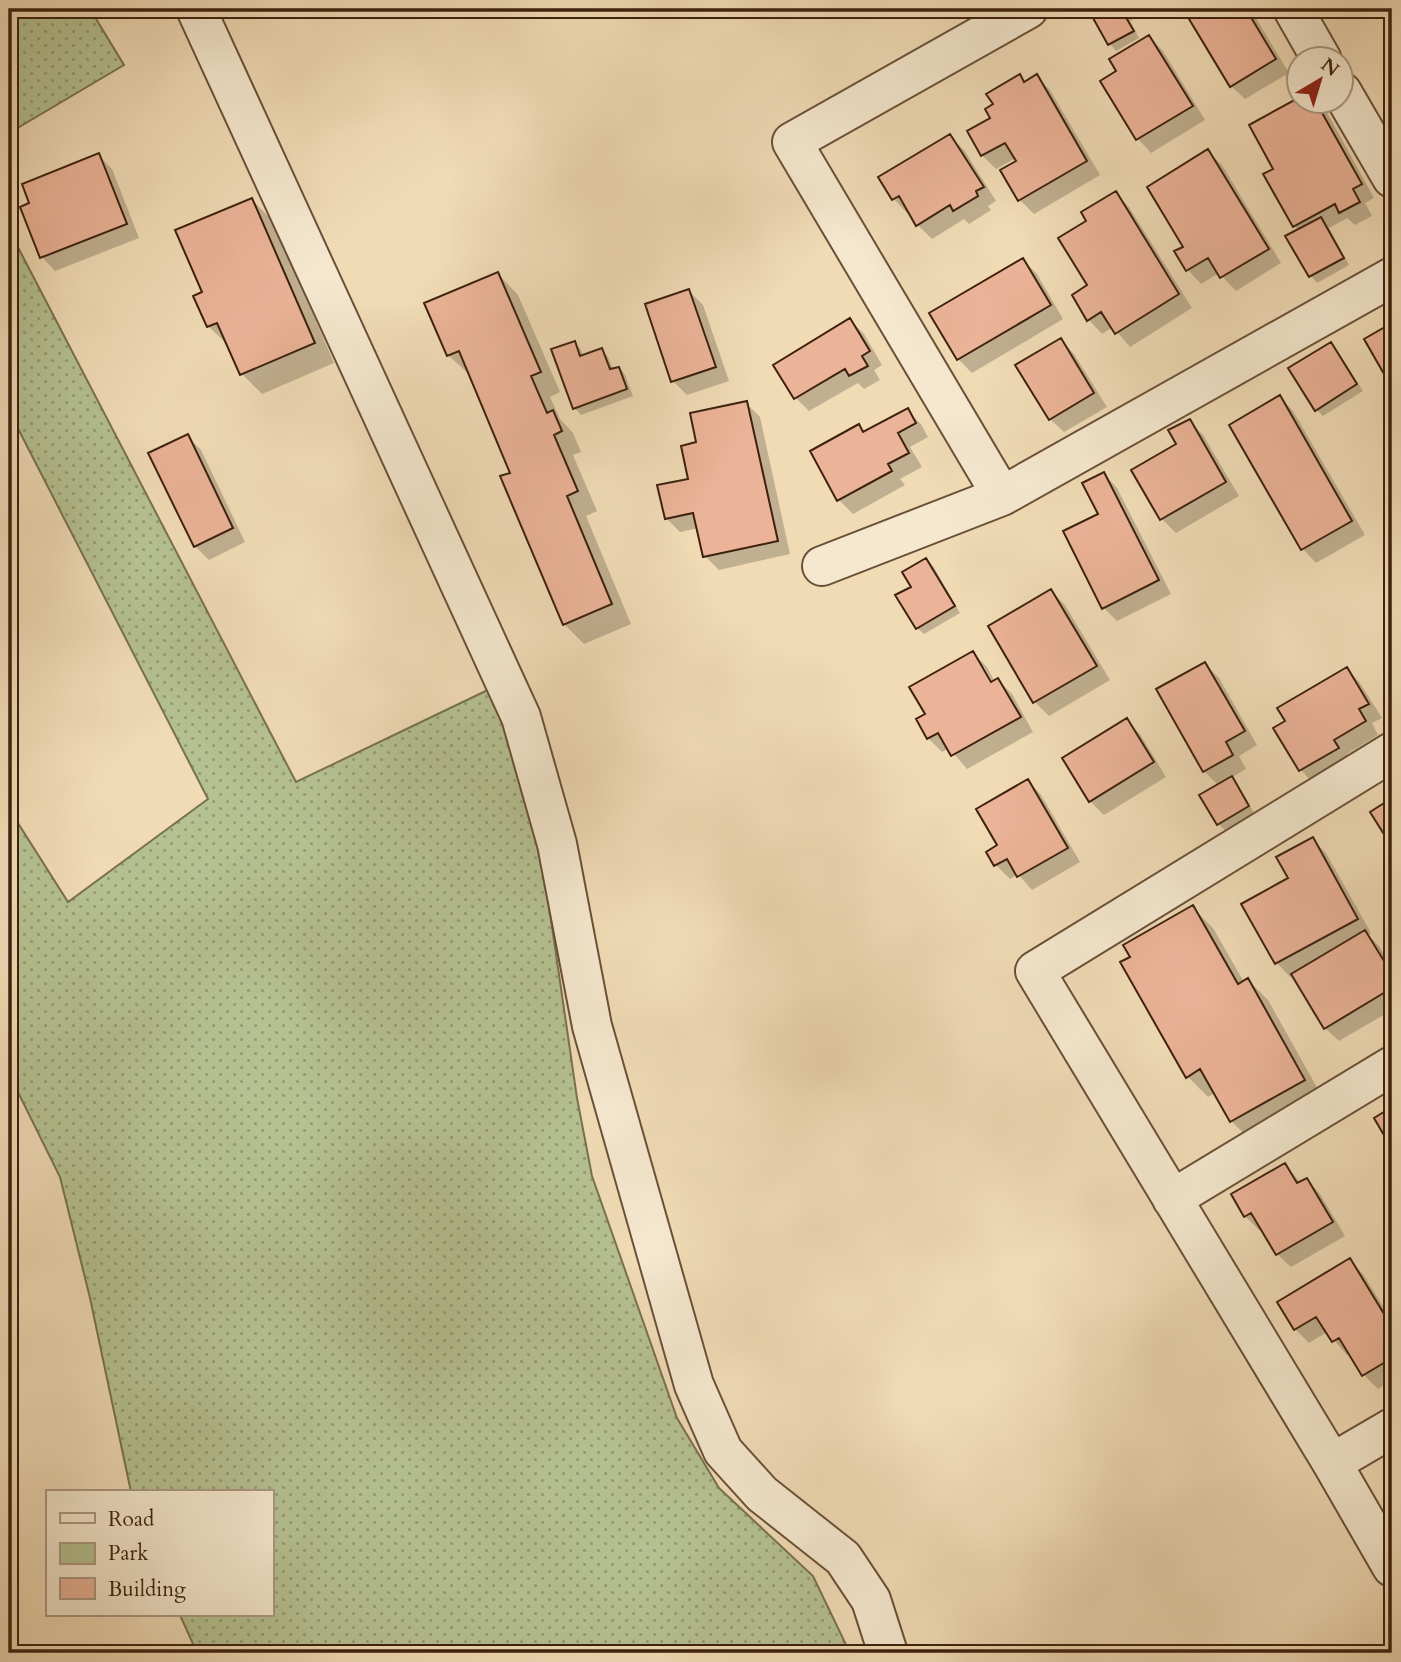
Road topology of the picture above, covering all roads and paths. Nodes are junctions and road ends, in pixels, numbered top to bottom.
1 (196, 9) edge
2 (1028, 9) edge
3 (1293, 9) edge
4 (1314, 46) edge
5 (1356, 116) edge
6 (1392, 178) edge
7 (1392, 276) edge
8 (1002, 496) junction
9 (822, 566) dead end
10 (1392, 752) edge
11 (1392, 1066) edge
12 (1172, 1199) junction
13 (1392, 1428) edge
14 (1332, 1462) junction
15 (1392, 1567) edge
16 (888, 1653) edge

1 - 16 street
2 - 8 street
3 - 4 street
5 - 6 street
7 - 8 street
8 - 9 street
10 - 12 street
11 - 12 street
12 - 14 street
13 - 14 street
14 - 15 street

